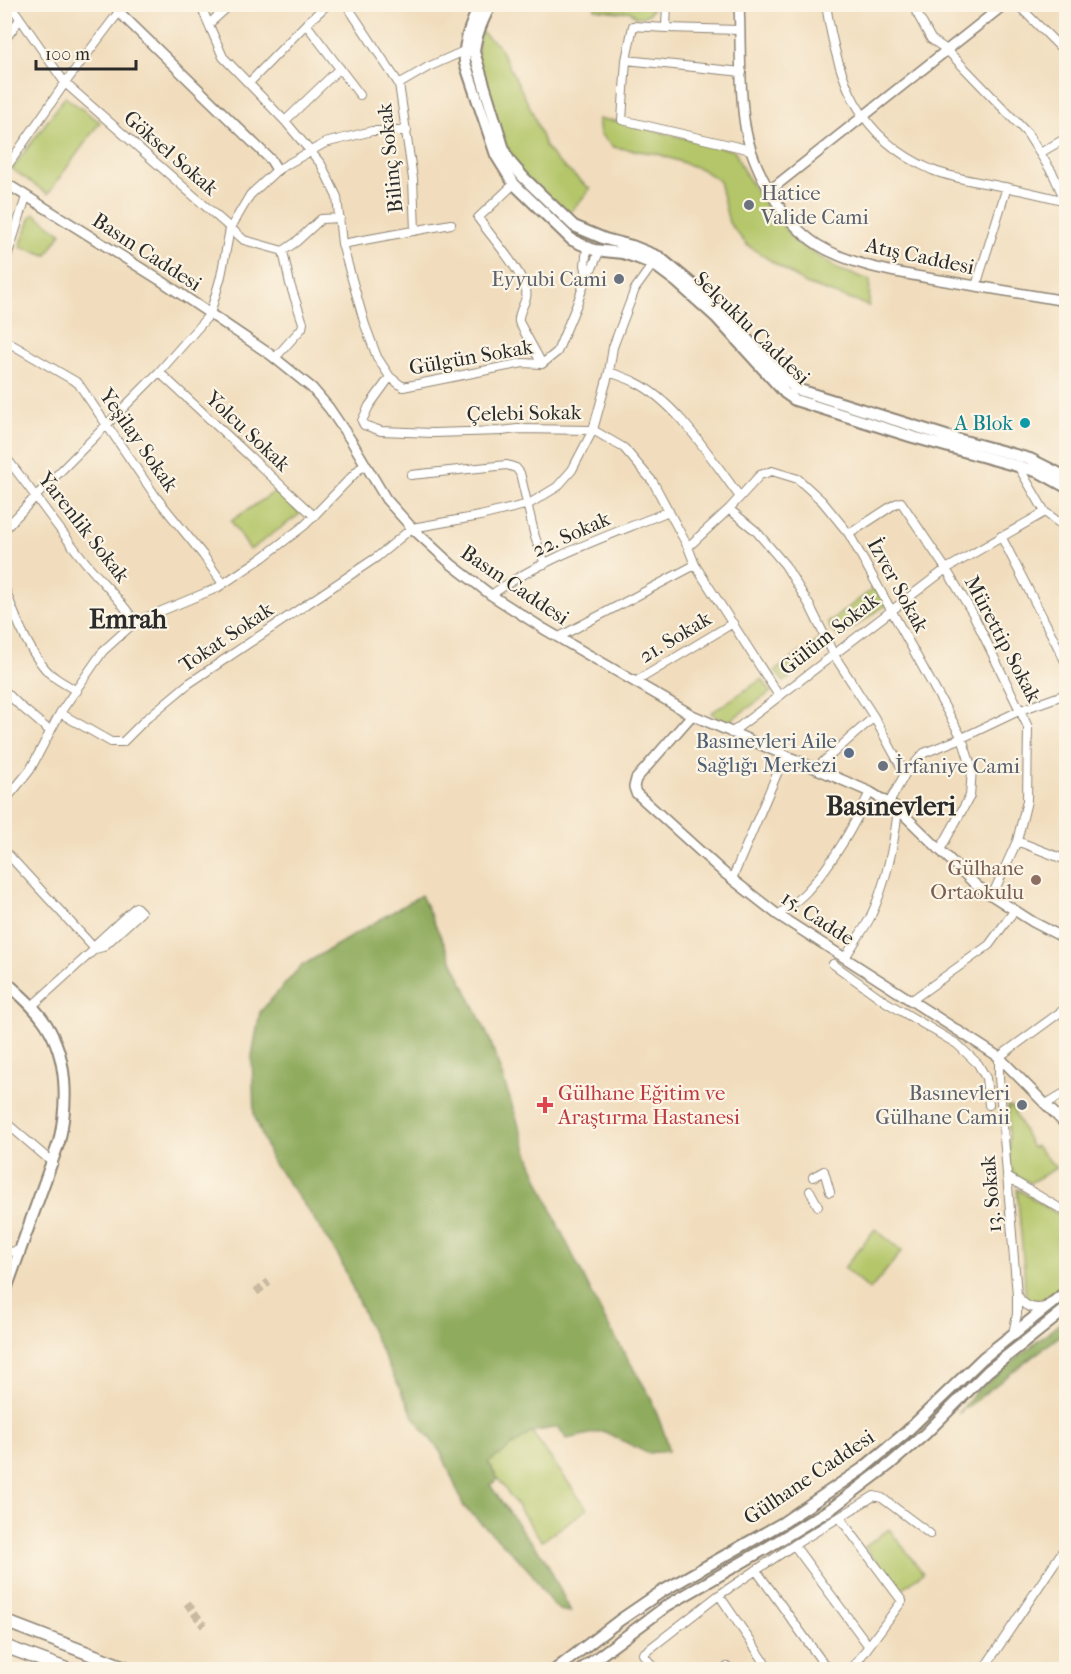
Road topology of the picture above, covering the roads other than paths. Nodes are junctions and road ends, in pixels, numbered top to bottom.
1 (10, 4) edge
2 (200, 4) edge
3 (231, 4) edge
4 (328, 4) edge
5 (346, 4) edge
6 (480, 4) edge
7 (491, 4) edge
8 (667, 4) edge
9 (739, 4) edge
10 (826, 4) edge
11 (912, 4) edge
12 (1005, 4) edge
13 (1017, 4) edge
14 (119, 7) edge
15 (20, 19) junction
16 (210, 23) junction
17 (306, 24) junction
18 (666, 28) junction
19 (741, 30) junction
20 (4, 41) edge
21 (947, 50) junction
22 (464, 51) junction
23 (1066, 53) edge
24 (626, 60) junction
25 (340, 68) junction
26 (742, 72) junction
27 (249, 82) junction
28 (65, 83) junction
29 (399, 84) junction
30 (360, 95) dead end
31 (863, 116) junction
32 (285, 121) junction
33 (407, 131) junction
34 (1066, 138) edge
35 (752, 150) junction
36 (310, 152) junction
37 (1040, 153) junction
38 (277, 170) junction
39 (4, 171) edge
40 (4, 182) edge
41 (514, 183) junction
42 (1007, 187) junction
43 (769, 191) junction
44 (26, 197) junction
45 (1066, 201) edge
46 (340, 218) junction
47 (451, 224) dead end
48 (231, 229) junction
49 (415, 231) junction
50 (342, 244) junction
51 (587, 247) junction
52 (600, 250) junction
53 (282, 251) junction
54 (653, 264) junction
55 (4, 266) edge
56 (587, 275) junction
57 (976, 286) junction
58 (1066, 301) edge
59 (210, 314) junction
60 (4, 340) edge
61 (275, 358) junction
62 (542, 364) junction
63 (159, 372) junction
64 (609, 372) junction
65 (390, 377) junction
66 (106, 424) junction
67 (593, 430) junction
68 (4, 455) edge
69 (364, 464) junction
70 (1018, 466) junction
71 (411, 475) dead end
72 (1066, 477) edge
73 (1066, 487) edge
74 (37, 495) junction
75 (740, 497) junction
76 (529, 504) junction
77 (729, 509) junction
78 (669, 511) junction
79 (1045, 512) junction
80 (314, 516) junction
81 (412, 528) junction
82 (4, 530) edge
83 (1066, 531) edge
84 (849, 534) junction
85 (1001, 536) junction
86 (688, 547) junction
87 (545, 564) junction
88 (695, 565) junction
89 (946, 569) junction
90 (222, 584) junction
91 (4, 586) edge
92 (491, 596) junction
93 (891, 609) junction
94 (135, 622) junction
95 (733, 623) junction
96 (559, 637) junction
97 (834, 655) junction
98 (1066, 663) edge
99 (634, 682) junction
100 (4, 690) edge
101 (77, 691) junction
102 (1066, 694) edge
103 (779, 696) junction
104 (1021, 710) junction
105 (60, 713) junction
106 (692, 715) junction
107 (874, 717) junction
108 (50, 731) junction
109 (731, 733) junction
110 (962, 738) junction
111 (784, 755) junction
112 (816, 768) junction
113 (905, 774) junction
114 (870, 792) junction
115 (4, 802) edge
116 (889, 803) junction
117 (898, 809) junction
118 (1017, 841) junction
119 (4, 850) edge
120 (940, 850) junction
121 (1066, 860) edge
122 (732, 879) junction
123 (992, 896) junction
124 (1014, 911) junction
125 (778, 915) junction
126 (1066, 939) edge
127 (96, 949) junction
128 (845, 957) junction
129 (833, 964) dead end
130 (4, 980) edge
131 (912, 1000) junction
132 (33, 1006) junction
133 (1066, 1008) edge
134 (999, 1057) junction
135 (1066, 1092) edge
136 (1046, 1104) junction
137 (989, 1105) dead end
138 (4, 1121) edge
139 (1066, 1125) edge
140 (53, 1162) junction
141 (813, 1177) dead end
142 (1007, 1177) junction
143 (810, 1191) dead end
144 (830, 1192) dead end
145 (818, 1206) dead end
146 (1066, 1212) edge
147 (21, 1250) junction
148 (4, 1253) edge
149 (1066, 1292) edge
150 (4, 1295) edge
151 (1017, 1295) junction
152 (1047, 1307) junction
153 (1066, 1309) edge
154 (1012, 1335) junction
155 (840, 1518) junction
156 (930, 1534) dead end
157 (794, 1545) junction
158 (1066, 1546) edge
159 (756, 1570) junction
160 (719, 1595) junction
161 (4, 1620) edge
162 (868, 1645) junction
163 (4, 1646) edge
164 (584, 1668) edge
165 (69, 1670) edge
166 (132, 1670) edge
167 (555, 1670) edge
168 (655, 1670) edge
169 (770, 1670) edge
170 (828, 1670) edge
171 (850, 1670) edge
172 (983, 1670) edge

1 - 15 street, Göksel Sokak
2 - 16 street, Gülgün Sokak
3 - 16 street
4 - 17 street
5 - 29 street
6 - 22 main road, Selçuklu Caddesi
7 - 72 main road, Selçuklu Caddesi
8 - 18 street
9 - 19 street, Atış Caddesi
10 - 31 street
11 - 21 street
12 - 21 street
13 - 23 street
14 - 28 street
14 - 38 street
15 - 20 street
15 - 28 street, Göksel Sokak
16 - 27 street, Gülgün Sokak
17 - 25 street
17 - 27 street
18 - 19 street
18 - 24 street
19 - 26 street, Atış Caddesi
21 - 31 street
21 - 37 street
22 - 29 street, Bilinç Sokak
22 - 41 main road, Selçuklu Caddesi
24 - 26 street
24 - 35 street
25 - 30 street
25 - 32 street
26 - 35 street, Atış Caddesi
27 - 32 street, Gülgün Sokak
28 - 39 street
28 - 48 street, Göksel Sokak
29 - 33 street, Bilinç Sokak
31 - 42 street
31 - 43 street
32 - 36 street, Gülgün Sokak
33 - 36 street
33 - 49 street, Bilinç Sokak
34 - 37 street
35 - 43 street, Atış Caddesi
36 - 38 street
36 - 46 street, Gülgün Sokak
37 - 45 street
38 - 48 street
40 - 44 street, Basın Caddesi
41 - 51 main road, Selçuklu Caddesi
41 - 62 street
42 - 45 street
42 - 57 street
43 - 57 street, Atış Caddesi
44 - 55 street
44 - 59 street, Basın Caddesi
46 - 50 street, Gülgün Sokak
46 - 53 street
47 - 49 street
48 - 53 street, Göksel Sokak
48 - 59 street
49 - 50 street
50 - 65 street, Gülgün Sokak
51 - 52 main road, Selçuklu Caddesi
51 - 56 street, Gülgün Sokak
52 - 54 main road, Selçuklu Caddesi
52 - 56 street, Gülgün Sokak
53 - 61 street
54 - 64 street
54 - 70 main road, Selçuklu Caddesi
56 - 62 street, Gülgün Sokak
57 - 58 street, Atış Caddesi
59 - 61 street, Basın Caddesi
59 - 63 street
60 - 66 street, Yeşilay Sokak
61 - 69 street, Basın Caddesi
62 - 65 street, Gülgün Sokak
63 - 66 street
63 - 80 street, Yolcu Sokak
64 - 67 street
64 - 75 street
65 - 67 street, Çelebi Sokak
66 - 74 street
66 - 90 street, Yeşilay Sokak
67 - 76 street
67 - 78 street, Çelebi Sokak
68 - 74 street, Yarenlik Sokak
69 - 80 street
69 - 81 street, Basın Caddesi
70 - 73 main road, Selçuklu Caddesi
70 - 79 street
71 - 76 street
74 - 82 street
74 - 94 street, Yarenlik Sokak
75 - 77 street, İzver Sokak
75 - 84 street, İzver Sokak
76 - 81 street
76 - 87 street
77 - 86 street, İzver Sokak
77 - 97 street
78 - 86 street, Çelebi Sokak
78 - 87 street, 22. Sokak
79 - 83 street
79 - 85 street, Gülüm Sokak
80 - 90 street
81 - 92 street, Basın Caddesi
81 - 105 street, Tokat Sokak
84 - 89 street, Mürettip Sokak
84 - 93 street, İzver Sokak
85 - 89 street, Gülüm Sokak
85 - 98 street
86 - 88 street, Çelebi Sokak
87 - 92 street, 22. Sokak
88 - 95 street, Çelebi Sokak
88 - 96 street
89 - 93 street, Gülüm Sokak
89 - 104 street, Mürettip Sokak
90 - 94 street
91 - 101 street
92 - 96 street, Basın Caddesi
93 - 97 street, Gülüm Sokak
93 - 110 street, İzver Sokak
94 - 101 street
95 - 99 street, 21. Sokak
95 - 103 street, Çelebi Sokak
96 - 99 street, Basın Caddesi
97 - 103 street, Gülüm Sokak
97 - 107 street
99 - 106 street, Basın Caddesi
100 - 108 street
101 - 105 street
102 - 104 street
103 - 109 street, Gülüm Sokak
104 - 110 street
104 - 118 street, Mürettip Sokak
105 - 108 street
106 - 109 street, Basın Caddesi
106 - 122 street, 15. Cadde
107 - 112 street
107 - 113 street
108 - 115 street
109 - 111 street, Basın Caddesi
110 - 113 street
110 - 120 street, İzver Sokak
111 - 112 street, Basın Caddesi
111 - 122 street
112 - 114 street, Basın Caddesi
113 - 116 street
114 - 116 street, Basın Caddesi
114 - 125 street
116 - 117 street, Basın Caddesi
117 - 120 street, Basın Caddesi
117 - 128 street
118 - 121 street
118 - 123 street, Mürettip Sokak
119 - 127 street
120 - 123 street, Basın Caddesi
122 - 125 street, 15. Cadde
123 - 124 street, Basın Caddesi
124 - 126 street, Basın Caddesi
124 - 131 street
125 - 128 street, 15. Cadde
127 - 127 street
127 - 132 street
128 - 131 street, 15. Cadde
129 - 137 street
130 - 132 main road
131 - 134 street, 15. Cadde
132 - 140 main road
133 - 134 street
134 - 136 street, 15. Cadde
134 - 142 street, 13. Sokak
135 - 136 street
136 - 139 street, 15. Cadde
138 - 140 street
140 - 147 main road
141 - 144 street
142 - 146 street
142 - 151 street, 13. Sokak
143 - 145 street
147 - 148 street
147 - 150 main road
149 - 152 main road, Gülhane Caddesi
151 - 152 street
151 - 154 street, 13. Sokak
152 - 154 main road, Gülhane Caddesi
153 - 164 main road, Gülhane Caddesi
154 - 167 main road, Gülhane Caddesi
155 - 156 street
155 - 157 street
155 - 162 street
157 - 159 street
157 - 162 street
158 - 172 street
159 - 160 street
159 - 170 street
160 - 168 street
160 - 169 street
161 - 166 main road
162 - 171 street
163 - 165 main road

